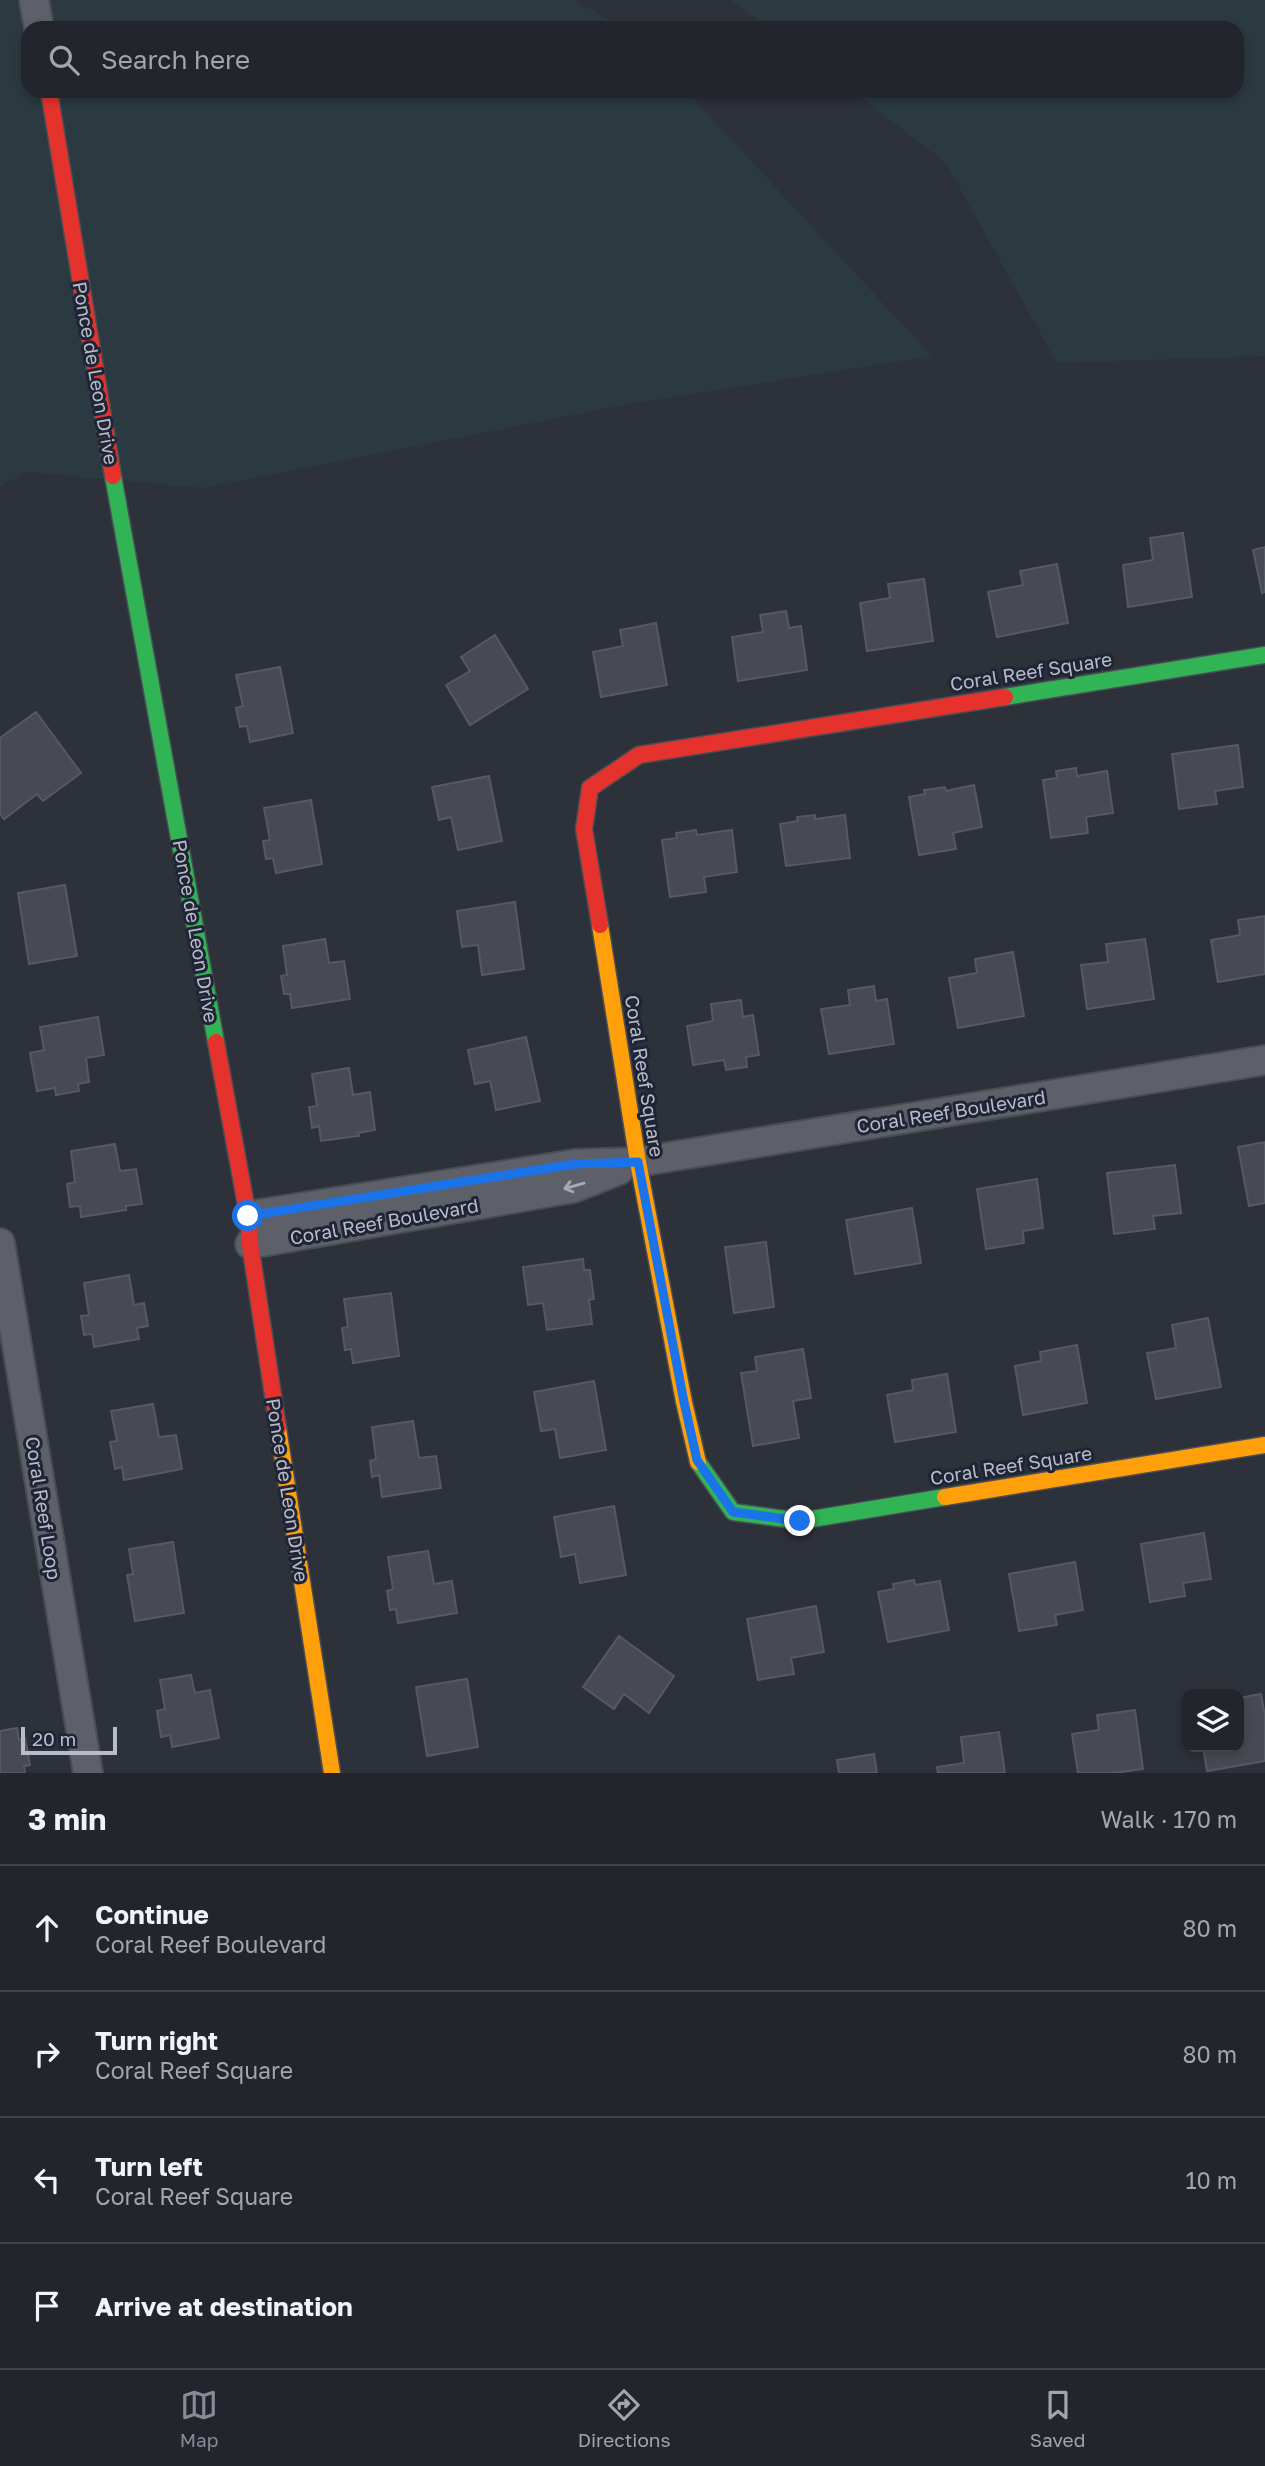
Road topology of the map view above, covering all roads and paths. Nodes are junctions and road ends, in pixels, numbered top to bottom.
1 (34, 0) edge
2 (38, 21) edge
3 (50, 98) edge
4 (1265, 655) edge
5 (1265, 1060) edge
6 (638, 1162) junction
7 (249, 1230) junction
8 (0, 1243) edge
9 (1265, 1444) edge
10 (88, 1773) edge
11 (332, 1773) edge

1 - 2 street
3 - 7 street, Ponce de Leon Drive
4 - 6 street, Coral Reef Square
5 - 6 street, Coral Reef Boulevard
6 - 7 street, Coral Reef Boulevard
6 - 9 street, Coral Reef Square
7 - 11 street, Ponce de Leon Drive
8 - 10 street, Coral Reef Loop

